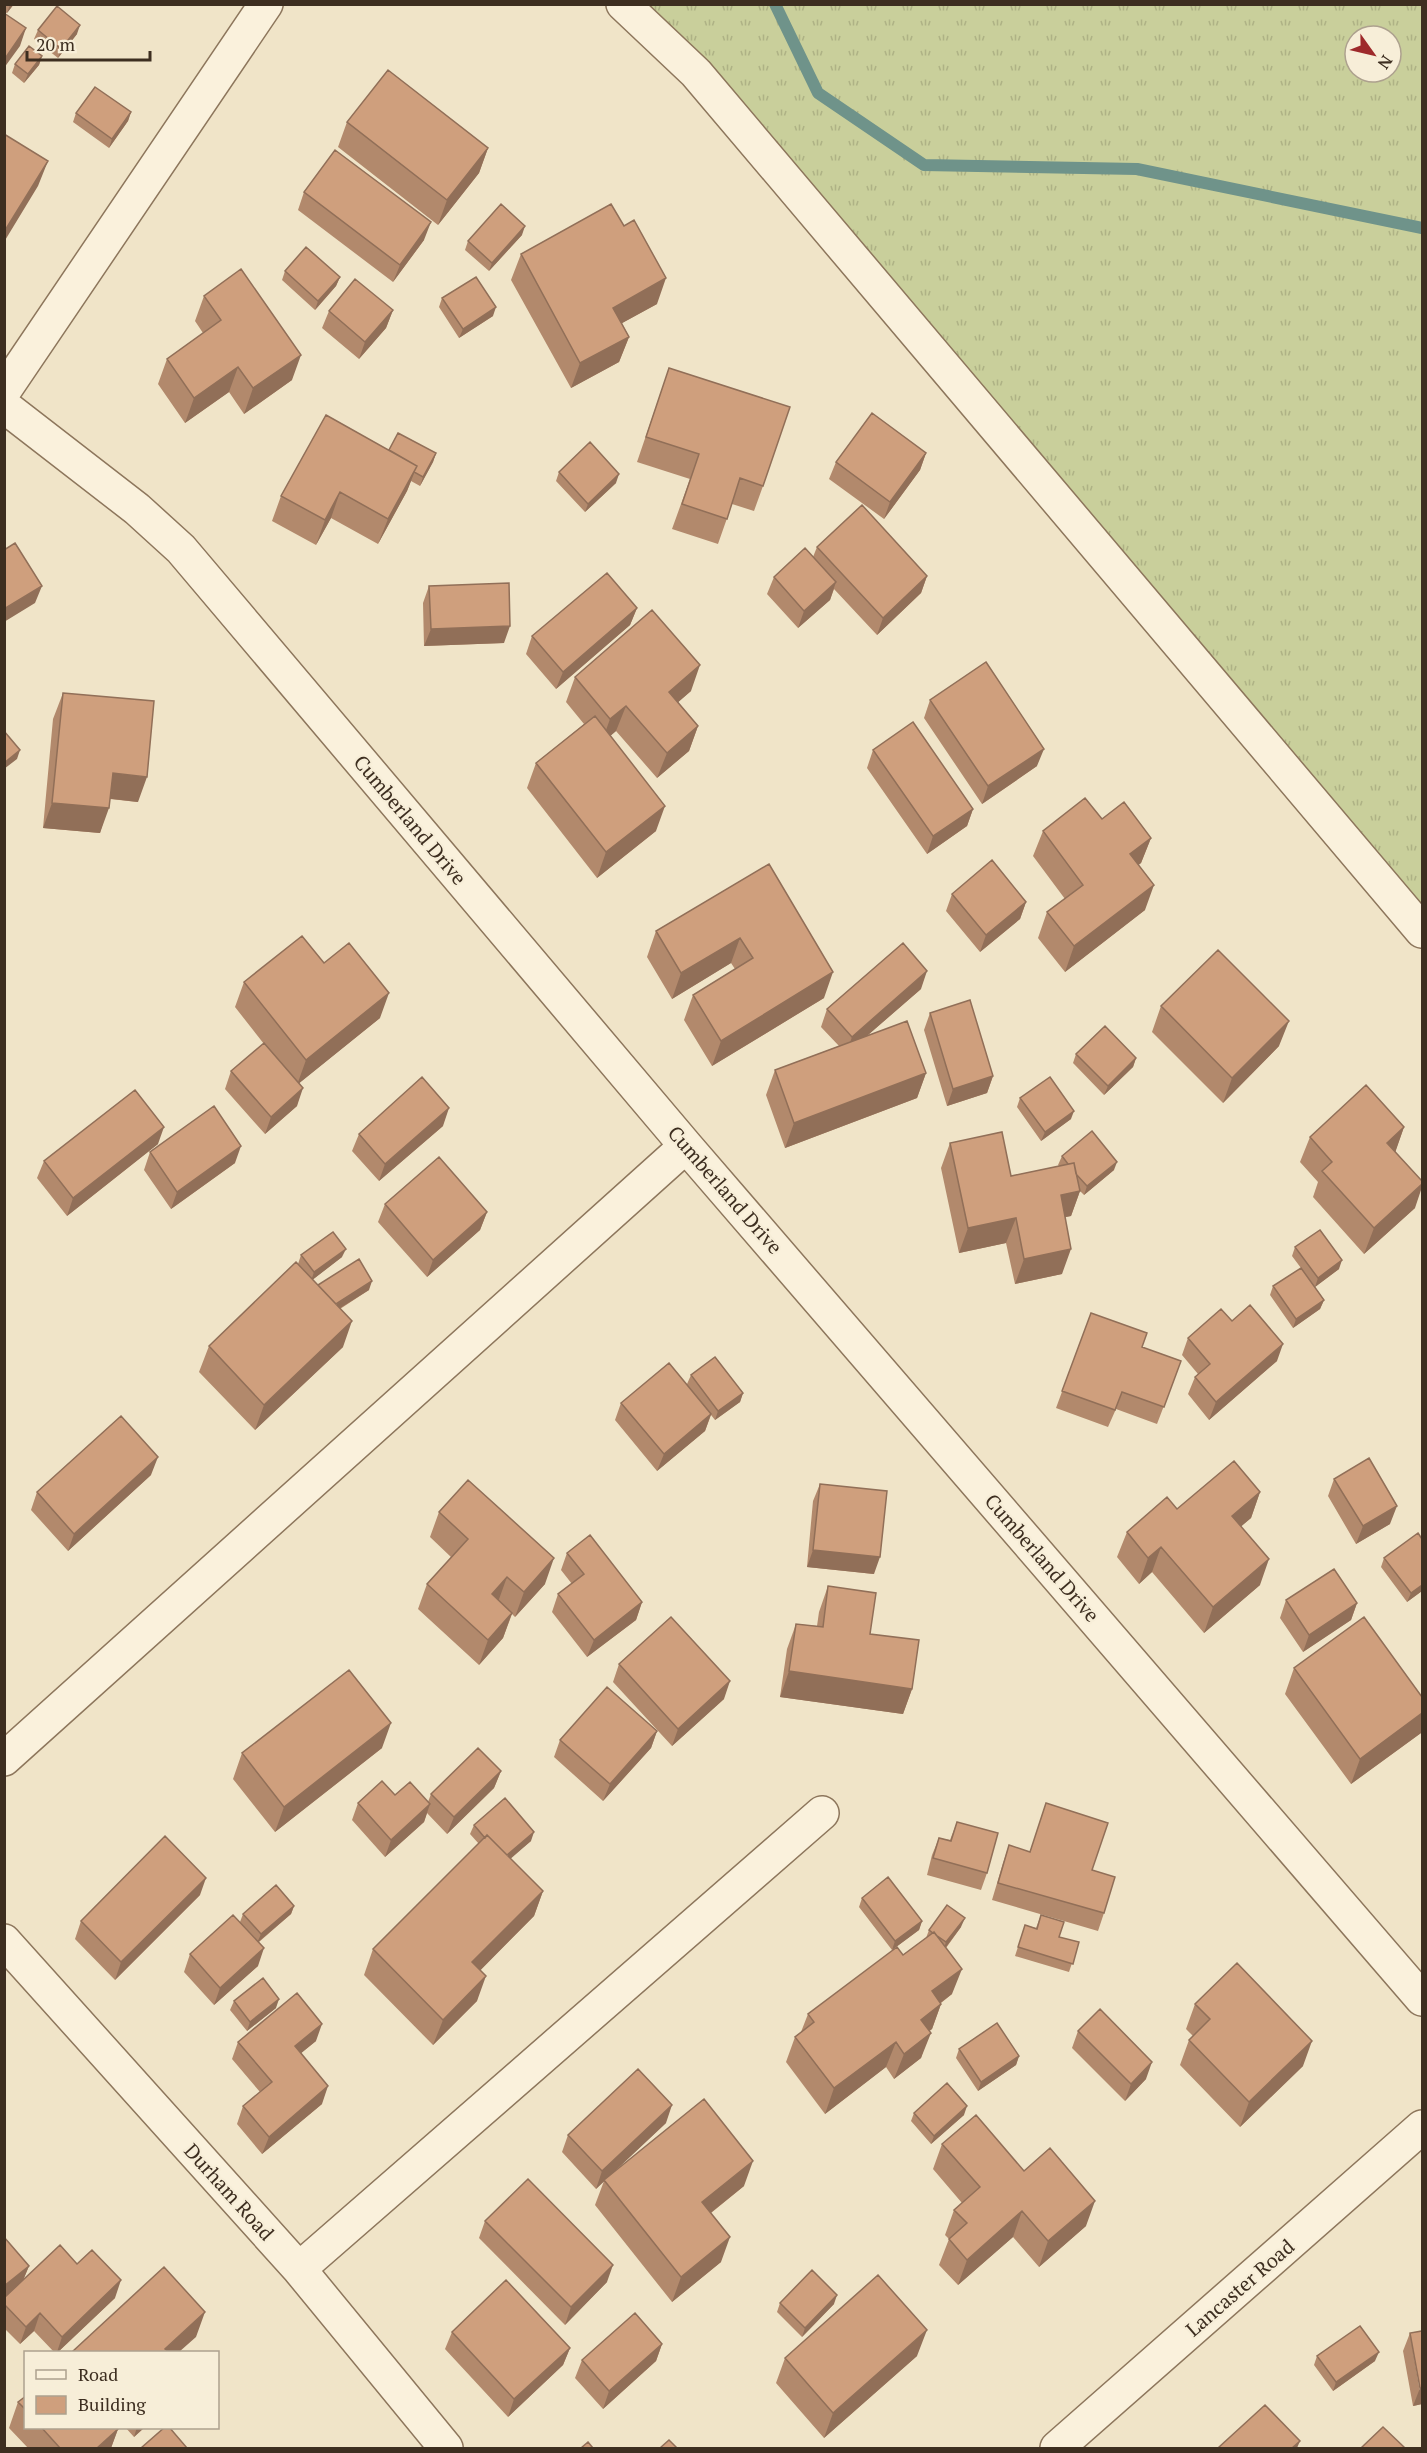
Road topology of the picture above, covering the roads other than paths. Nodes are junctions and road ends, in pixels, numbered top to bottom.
1 (266, 4) edge
2 (623, 4) edge
3 (4, 391) edge
4 (4, 406) edge
5 (1422, 931) edge
6 (686, 1146) junction
7 (4, 1759) edge
8 (822, 1813) dead end
9 (4, 1941) edge
10 (1422, 1999) edge
11 (1422, 2127) edge
12 (299, 2269) junction
13 (446, 2448) edge
14 (1057, 2448) edge

1 - 3 street
2 - 5 street
4 - 6 street, Cumberland Drive
6 - 7 street
6 - 10 street, Cumberland Drive
8 - 12 street
9 - 12 street, Durham Road
11 - 14 street, Lancaster Road
12 - 13 street, Durham Road

